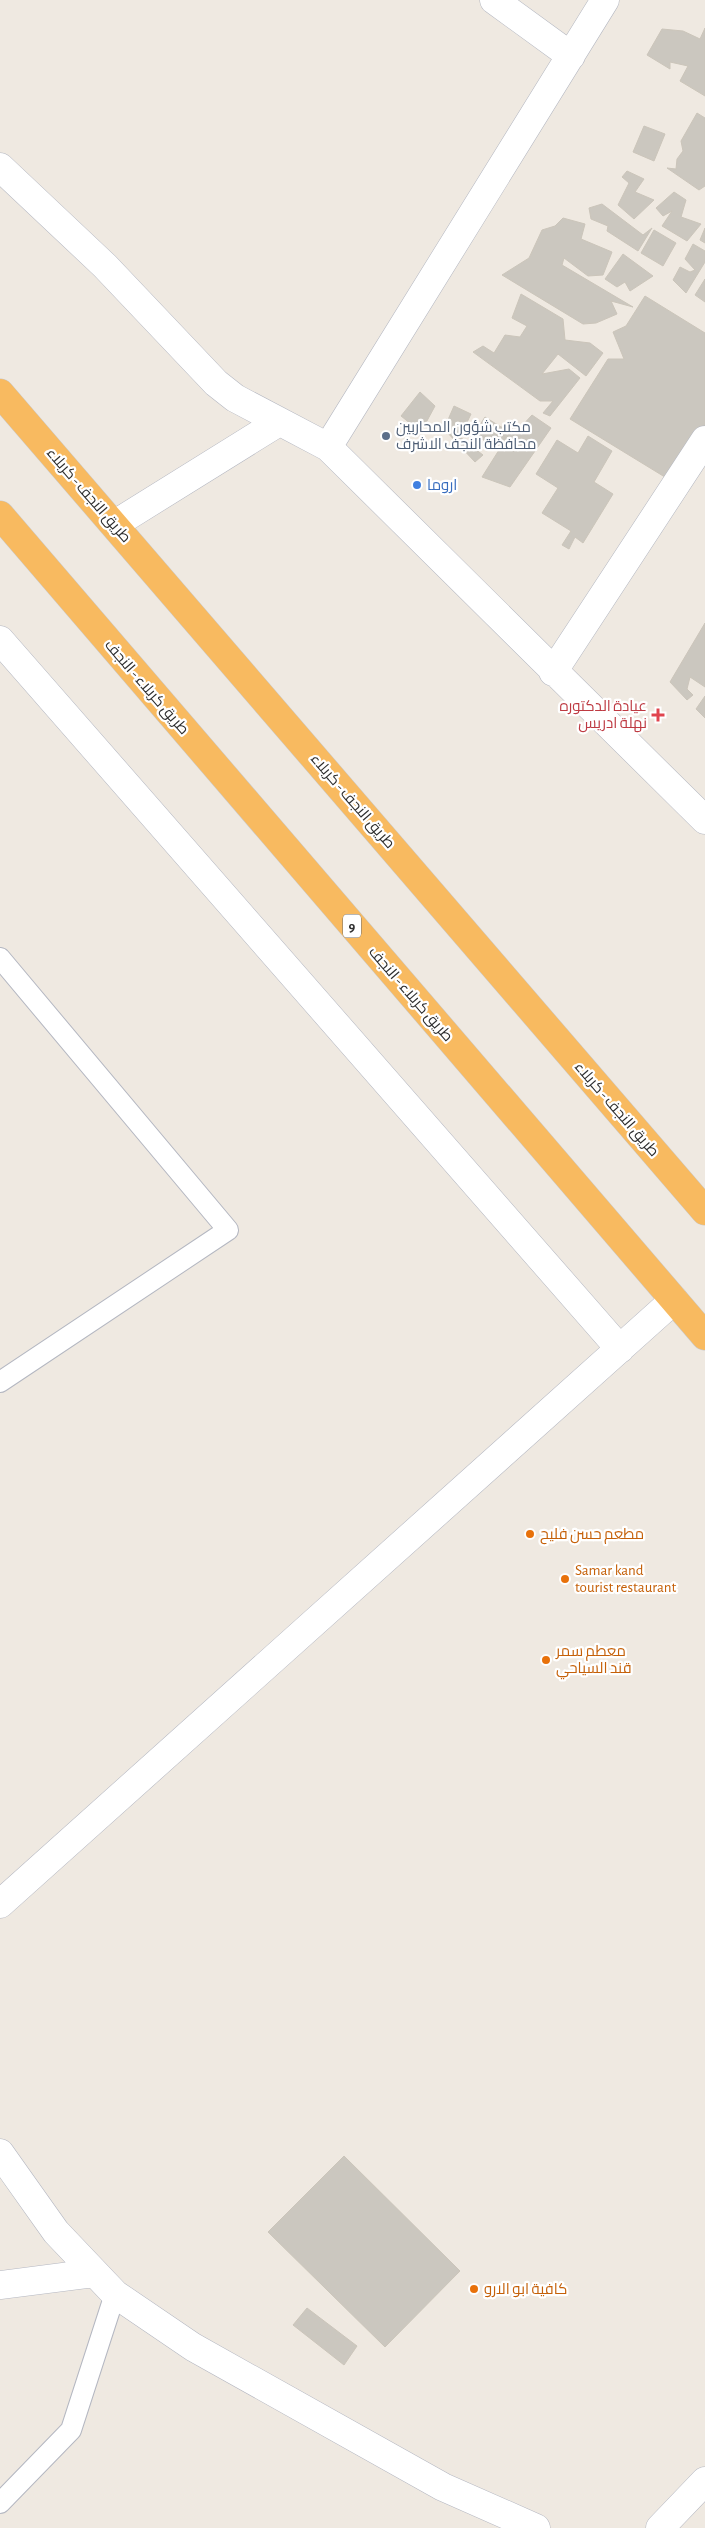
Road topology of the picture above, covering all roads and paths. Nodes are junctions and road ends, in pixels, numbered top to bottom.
1 (494, 0) edge
2 (605, 0) edge
3 (571, 56) junction
4 (0, 167) edge
5 (0, 393) edge
6 (279, 422) junction
7 (705, 440) edge
8 (328, 447) junction
9 (0, 515) edge
10 (115, 524) junction
11 (0, 640) edge
12 (552, 672) junction
13 (705, 820) edge
14 (0, 958) edge
15 (705, 1211) edge
16 (674, 1300) junction
17 (705, 1336) edge
18 (705, 1346) edge
19 (620, 1349) junction
20 (0, 1382) edge
21 (6, 1899) edge
22 (0, 1919) edge
23 (0, 2153) edge
24 (94, 2272) junction
25 (0, 2285) edge
26 (115, 2294) junction
27 (705, 2482) edge
28 (0, 2503) edge
29 (536, 2528) edge
30 (660, 2528) edge

1 - 3 street
2 - 3 street
3 - 8 street
4 - 6 street
5 - 10 highway, طريق النجف - کربلاء
6 - 8 street
6 - 10 street
7 - 12 street
8 - 12 street
9 - 16 highway, طريق کربلاء - النجف / 9
10 - 15 highway, طريق النجف - کربلاء
11 - 19 street
12 - 13 street
14 - 20 lane
16 - 17 highway, طريق کربلاء - النجف / 9
16 - 18 highway
16 - 19 street
19 - 21 street
21 - 22 street
23 - 24 street
24 - 25 street
24 - 26 street
26 - 28 lane
26 - 29 street
27 - 30 street

